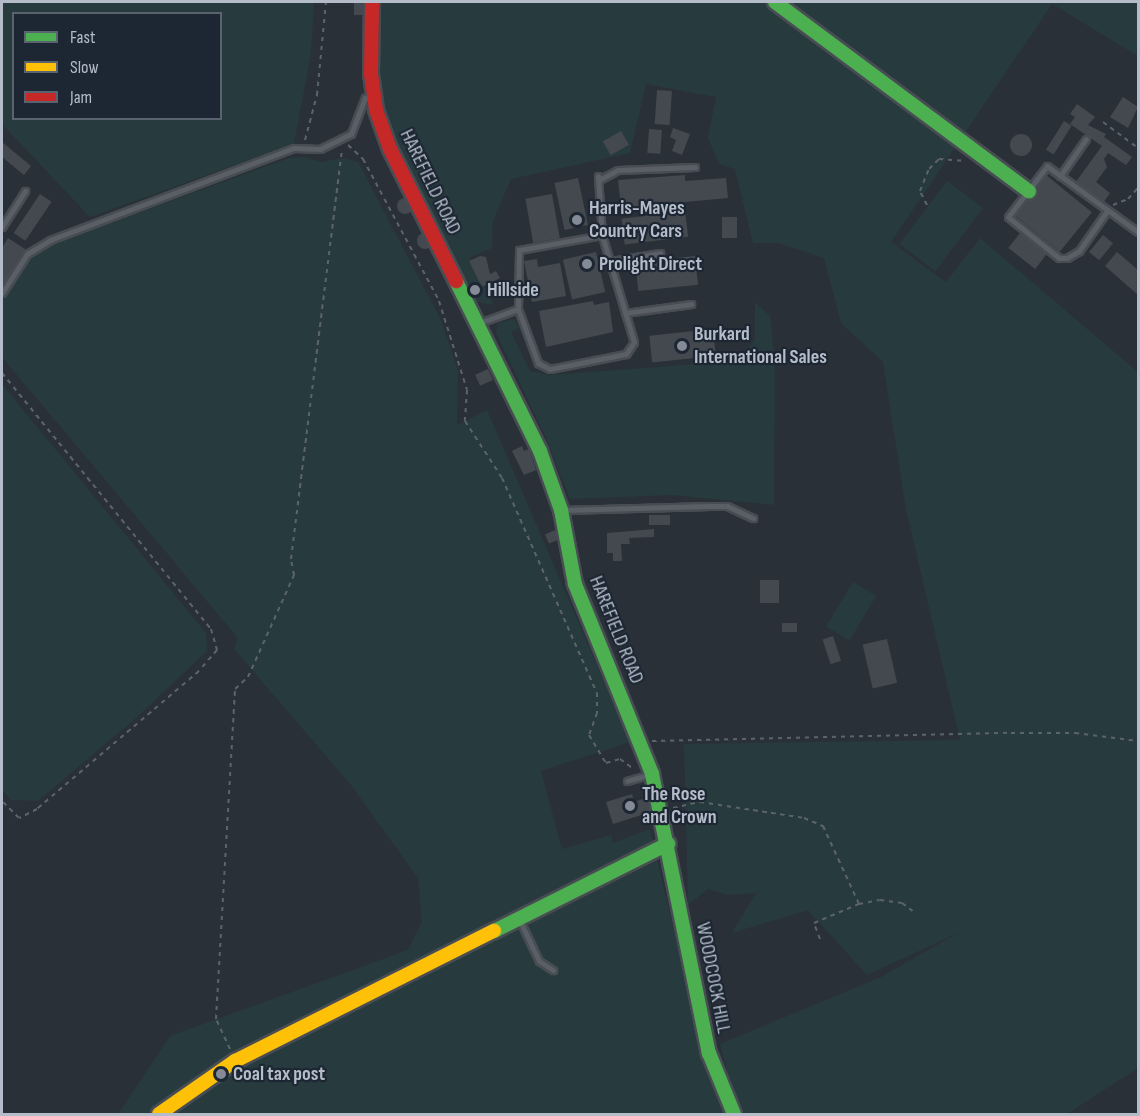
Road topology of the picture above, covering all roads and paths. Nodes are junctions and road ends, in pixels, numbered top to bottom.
1 (326, 2) edge
2 (372, 2) edge
3 (775, 2) edge
4 (375, 97) junction
5 (1103, 122) dead end
6 (342, 139) junction
7 (1086, 139) dead end
8 (303, 148) junction
9 (1138, 148) edge
10 (969, 161) dead end
11 (695, 167) dead end
12 (1060, 176) junction
13 (1138, 188) edge
14 (1029, 190) junction
15 (25, 192) dead end
16 (927, 205) dead end
17 (1107, 211) junction
18 (2, 227) edge
19 (1138, 232) edge
20 (602, 235) junction
21 (660, 253) dead end
22 (611, 261) junction
23 (2, 293) edge
24 (691, 304) dead end
25 (518, 309) junction
26 (626, 313) junction
27 (479, 323) junction
28 (2, 374) edge
29 (561, 510) junction
30 (753, 519) dead end
31 (1138, 741) edge
32 (642, 750) junction
33 (647, 775) junction
34 (627, 781) dead end
35 (2, 801) edge
36 (661, 811) junction
37 (668, 844) junction
38 (859, 904) junction
39 (914, 912) dead end
40 (520, 919) junction
41 (820, 939) dead end
42 (553, 970) dead end
43 (235, 1061) junction
44 (159, 1114) edge
45 (734, 1114) edge

1 - 8 path
2 - 4 street, HAREFIELD ROAD
3 - 14 street
4 - 6 lane
4 - 27 street, HAREFIELD ROAD
5 - 9 path
6 - 8 lane
6 - 33 path
6 - 43 path
7 - 12 lane
8 - 23 lane
10 - 16 path
11 - 20 lane
12 - 14 lane
12 - 17 lane
13 - 17 path
14 - 17 lane
15 - 18 lane
17 - 19 lane
20 - 22 lane
20 - 25 lane
21 - 22 lane
22 - 26 lane
24 - 26 lane
25 - 26 lane
25 - 27 lane
27 - 29 street, HAREFIELD ROAD
28 - 35 path
29 - 30 lane
29 - 32 street, HAREFIELD ROAD
31 - 32 path
32 - 33 street, HAREFIELD ROAD
33 - 34 lane
33 - 36 street, HAREFIELD ROAD
36 - 37 street, HAREFIELD ROAD
36 - 38 path
37 - 40 street
37 - 45 street, WOODCOCK HILL
38 - 39 path
38 - 41 path
40 - 42 lane
40 - 43 street
43 - 44 street

